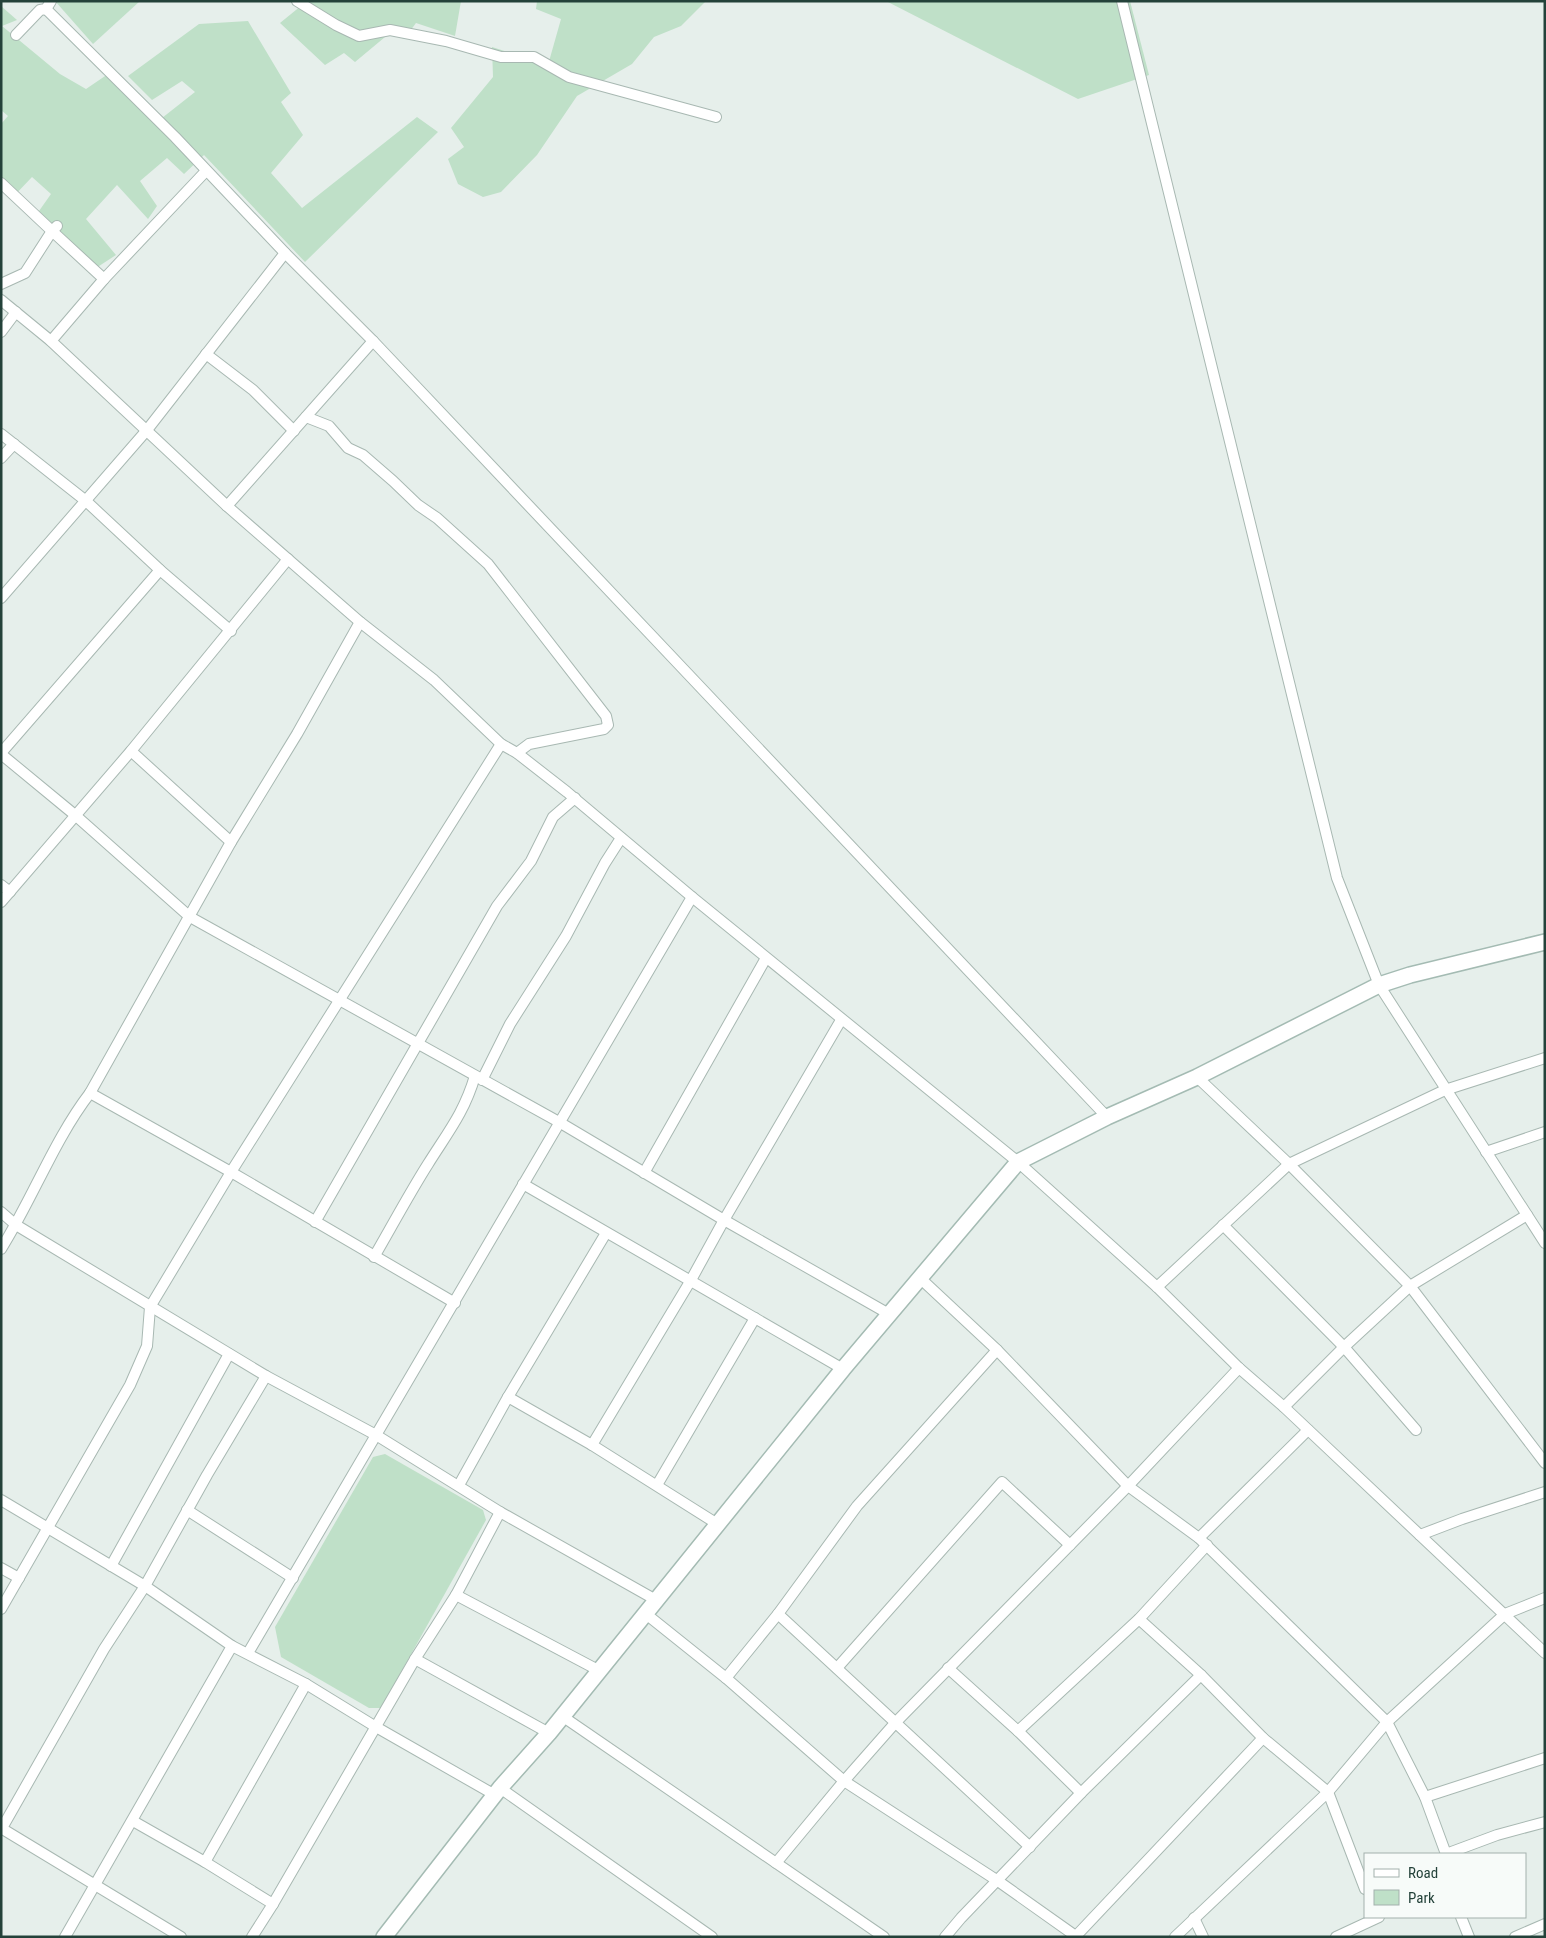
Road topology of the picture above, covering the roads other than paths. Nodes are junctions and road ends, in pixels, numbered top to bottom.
1 (297, 1) edge
2 (1122, 1) edge
3 (48, 5) edge
4 (16, 35) dead end
5 (716, 117) dead end
6 (206, 171) junction
7 (1, 183) edge
8 (54, 229) junction
9 (285, 253) junction
10 (104, 279) junction
11 (1, 284) edge
12 (1, 300) edge
13 (16, 312) junction
14 (1, 332) edge
15 (51, 341) junction
16 (372, 341) junction
17 (206, 354) junction
18 (306, 417) junction
19 (147, 430) junction
20 (294, 432) junction
21 (1, 434) edge
22 (14, 444) junction
23 (1, 458) edge
24 (86, 501) junction
25 (228, 506) junction
26 (288, 559) junction
27 (160, 570) junction
28 (1, 598) edge
29 (360, 622) junction
30 (231, 631) junction
31 (501, 744) junction
32 (131, 751) junction
33 (1, 753) edge
34 (517, 753) junction
35 (575, 798) junction
36 (75, 816) junction
37 (621, 838) junction
38 (231, 842) junction
39 (1, 885) edge
40 (10, 892) junction
41 (692, 897) junction
42 (1, 902) edge
43 (190, 917) junction
44 (1545, 942) edge
45 (766, 958) junction
46 (1379, 985) junction
47 (339, 1001) junction
48 (842, 1020) junction
49 (416, 1044) junction
50 (1545, 1058) edge
51 (1197, 1077) junction
52 (478, 1078) junction
53 (1445, 1090) junction
54 (90, 1093) junction
55 (1107, 1116) junction
56 (559, 1122) junction
57 (1545, 1132) edge
58 (1486, 1152) junction
59 (1018, 1162) junction
60 (1289, 1164) junction
61 (231, 1172) junction
62 (644, 1173) junction
63 (523, 1184) junction
64 (1, 1212) edge
65 (1526, 1215) junction
66 (724, 1220) junction
67 (315, 1222) junction
68 (16, 1224) junction
69 (1223, 1226) junction
70 (606, 1233) junction
71 (1545, 1243) edge
72 (1, 1249) edge
73 (374, 1257) junction
74 (921, 1279) junction
75 (691, 1280) junction
76 (1410, 1286) junction
77 (1157, 1287) junction
78 (454, 1303) junction
79 (150, 1307) junction
80 (889, 1314) junction
81 (755, 1318) junction
82 (1344, 1346) junction
83 (996, 1350) junction
84 (228, 1354) junction
85 (1239, 1368) junction
86 (843, 1369) junction
87 (266, 1376) junction
88 (508, 1397) junction
89 (1284, 1406) junction
90 (1308, 1430) junction
91 (1416, 1430) dead end
92 (376, 1435) junction
93 (592, 1445) junction
94 (1545, 1462) edge
95 (459, 1485) junction
96 (657, 1485) junction
97 (1128, 1486) junction
98 (1545, 1492) edge
99 (1, 1500) edge
100 (187, 1510) junction
101 (500, 1512) junction
102 (719, 1524) junction
103 (48, 1528) junction
104 (1420, 1535) junction
105 (1199, 1538) junction
106 (1070, 1545) junction
107 (1207, 1545) junction
108 (111, 1566) junction
109 (1, 1568) edge
110 (19, 1578) junction
111 (293, 1578) junction
112 (145, 1586) junction
113 (456, 1595) junction
114 (1545, 1598) edge
115 (656, 1600) junction
116 (1, 1609) edge
117 (646, 1614) junction
118 (778, 1614) junction
119 (1505, 1614) junction
120 (1139, 1619) junction
121 (232, 1646) junction
122 (248, 1653) junction
123 (1545, 1653) edge
124 (416, 1659) junction
125 (837, 1668) junction
126 (948, 1668) junction
127 (598, 1670) junction
128 (1201, 1675) junction
129 (726, 1678) junction
130 (306, 1684) junction
131 (562, 1716) junction
132 (896, 1722) junction
133 (1388, 1722) junction
134 (376, 1727) junction
135 (1018, 1731) junction
136 (549, 1733) junction
137 (1263, 1738) junction
138 (1545, 1758) edge
139 (844, 1781) junction
140 (497, 1792) junction
141 (1328, 1792) junction
142 (1081, 1793) junction
143 (1424, 1797) junction
144 (133, 1821) junction
145 (1545, 1822) edge
146 (2, 1828) edge
147 (1030, 1847) junction
148 (1446, 1853) edge
149 (1449, 1853) edge
150 (205, 1862) junction
151 (776, 1863) junction
152 (998, 1881) junction
153 (94, 1883) junction
154 (1364, 1887) edge
155 (273, 1904) junction
156 (1194, 1918) junction
157 (1374, 1918) edge
158 (1461, 1918) edge
159 (1545, 1924) edge
160 (1077, 1936) edge
161 (65, 1937) edge
162 (181, 1937) edge
163 (252, 1937) edge
164 (384, 1937) edge
165 (712, 1937) edge
166 (884, 1937) edge
167 (945, 1937) edge
168 (1175, 1937) edge
169 (1203, 1937) edge
170 (1336, 1937) edge
171 (1469, 1937) edge
172 (1515, 1937) edge

1 - 5 street
2 - 46 street
3 - 4 street
3 - 6 street
6 - 9 street
6 - 10 street
7 - 8 street
8 - 10 street
8 - 11 street
9 - 16 street
9 - 17 street
10 - 15 street
12 - 13 street
13 - 14 street
13 - 15 street
15 - 19 street
16 - 18 street
16 - 55 street
17 - 19 street
17 - 20 street
18 - 20 street
18 - 34 street
19 - 24 street
19 - 25 street
20 - 25 street
21 - 22 street
22 - 23 street
22 - 24 street
24 - 27 street
24 - 28 street
25 - 26 street
26 - 29 street
26 - 30 street
27 - 30 street
27 - 33 street
29 - 31 street
29 - 38 street
30 - 32 street
31 - 34 street
31 - 47 street
32 - 36 street
32 - 38 street
33 - 36 street
34 - 35 street
35 - 37 street
35 - 49 street
36 - 40 street
36 - 43 street
37 - 41 street
37 - 52 street
38 - 43 street
39 - 40 street
40 - 42 street
41 - 45 street
41 - 56 street
43 - 47 street
43 - 54 street
44 - 46 street
45 - 48 street
45 - 62 street
46 - 51 street
46 - 53 street
47 - 49 street
47 - 61 street
48 - 59 street
48 - 66 street
49 - 52 street
49 - 67 street
50 - 53 street
51 - 55 street
51 - 60 street
52 - 56 street
52 - 73 street
53 - 58 street
53 - 60 street
54 - 61 street
54 - 68 street
55 - 59 street
56 - 62 street
56 - 63 street
57 - 58 street
58 - 65 street
59 - 74 street
59 - 77 street
60 - 69 street
60 - 76 street
61 - 67 street
61 - 79 street
62 - 66 street
63 - 70 street
63 - 78 street
64 - 68 street
65 - 71 street
65 - 76 street
66 - 75 street
66 - 80 street
67 - 73 street
68 - 72 street
68 - 79 street
69 - 77 street
69 - 82 street
70 - 75 street
70 - 88 street
73 - 78 street
74 - 80 street
74 - 83 street
75 - 81 street
75 - 93 street
76 - 82 street
76 - 94 street
77 - 85 street
78 - 92 street
79 - 84 street
79 - 103 street
80 - 86 street
81 - 86 street
81 - 96 street
82 - 89 street
82 - 91 street
83 - 97 street
83 - 118 street
84 - 87 street
84 - 108 street
85 - 89 street
85 - 97 street
86 - 102 street
87 - 92 street
87 - 100 street
88 - 93 street
88 - 95 street
89 - 90 street
90 - 104 street
90 - 105 street
92 - 95 street
92 - 111 street
93 - 96 street
95 - 101 street
96 - 102 street
97 - 105 street
97 - 106 street
98 - 104 street
99 - 103 street
100 - 111 street
100 - 112 street
101 - 113 street
101 - 115 street
102 - 115 street
103 - 108 street
103 - 110 street
104 - 119 street
105 - 107 street
106 - 125 street
106 - 126 street
107 - 120 street
107 - 133 street
108 - 112 street
109 - 110 street
110 - 116 street
111 - 122 street
112 - 121 street
112 - 146 street
113 - 124 street
113 - 127 street
114 - 119 street
115 - 117 street
117 - 127 street
117 - 129 street
118 - 125 street
118 - 129 street
119 - 123 street
119 - 133 street
120 - 128 street
120 - 135 street
121 - 122 street
121 - 144 street
122 - 130 street
124 - 134 street
124 - 136 street
125 - 132 street
126 - 132 street
126 - 135 street
127 - 131 street
128 - 137 street
128 - 142 street
129 - 139 street
130 - 134 street
130 - 150 street
131 - 136 street
131 - 151 street
132 - 139 street
132 - 147 street
133 - 141 street
133 - 143 street
134 - 140 street
134 - 155 street
135 - 142 street
136 - 140 street
137 - 141 street
137 - 160 street
138 - 143 street
139 - 151 street
139 - 152 street
140 - 164 street
140 - 165 street
141 - 154 street
141 - 156 street
142 - 147 street
143 - 148 street
144 - 150 street
144 - 153 street
145 - 149 street
146 - 153 street
147 - 152 street
150 - 155 street
151 - 166 street
152 - 160 street
152 - 167 street
153 - 161 street
153 - 162 street
155 - 163 street
156 - 168 street
156 - 169 street
157 - 170 street
158 - 171 street
159 - 172 street

